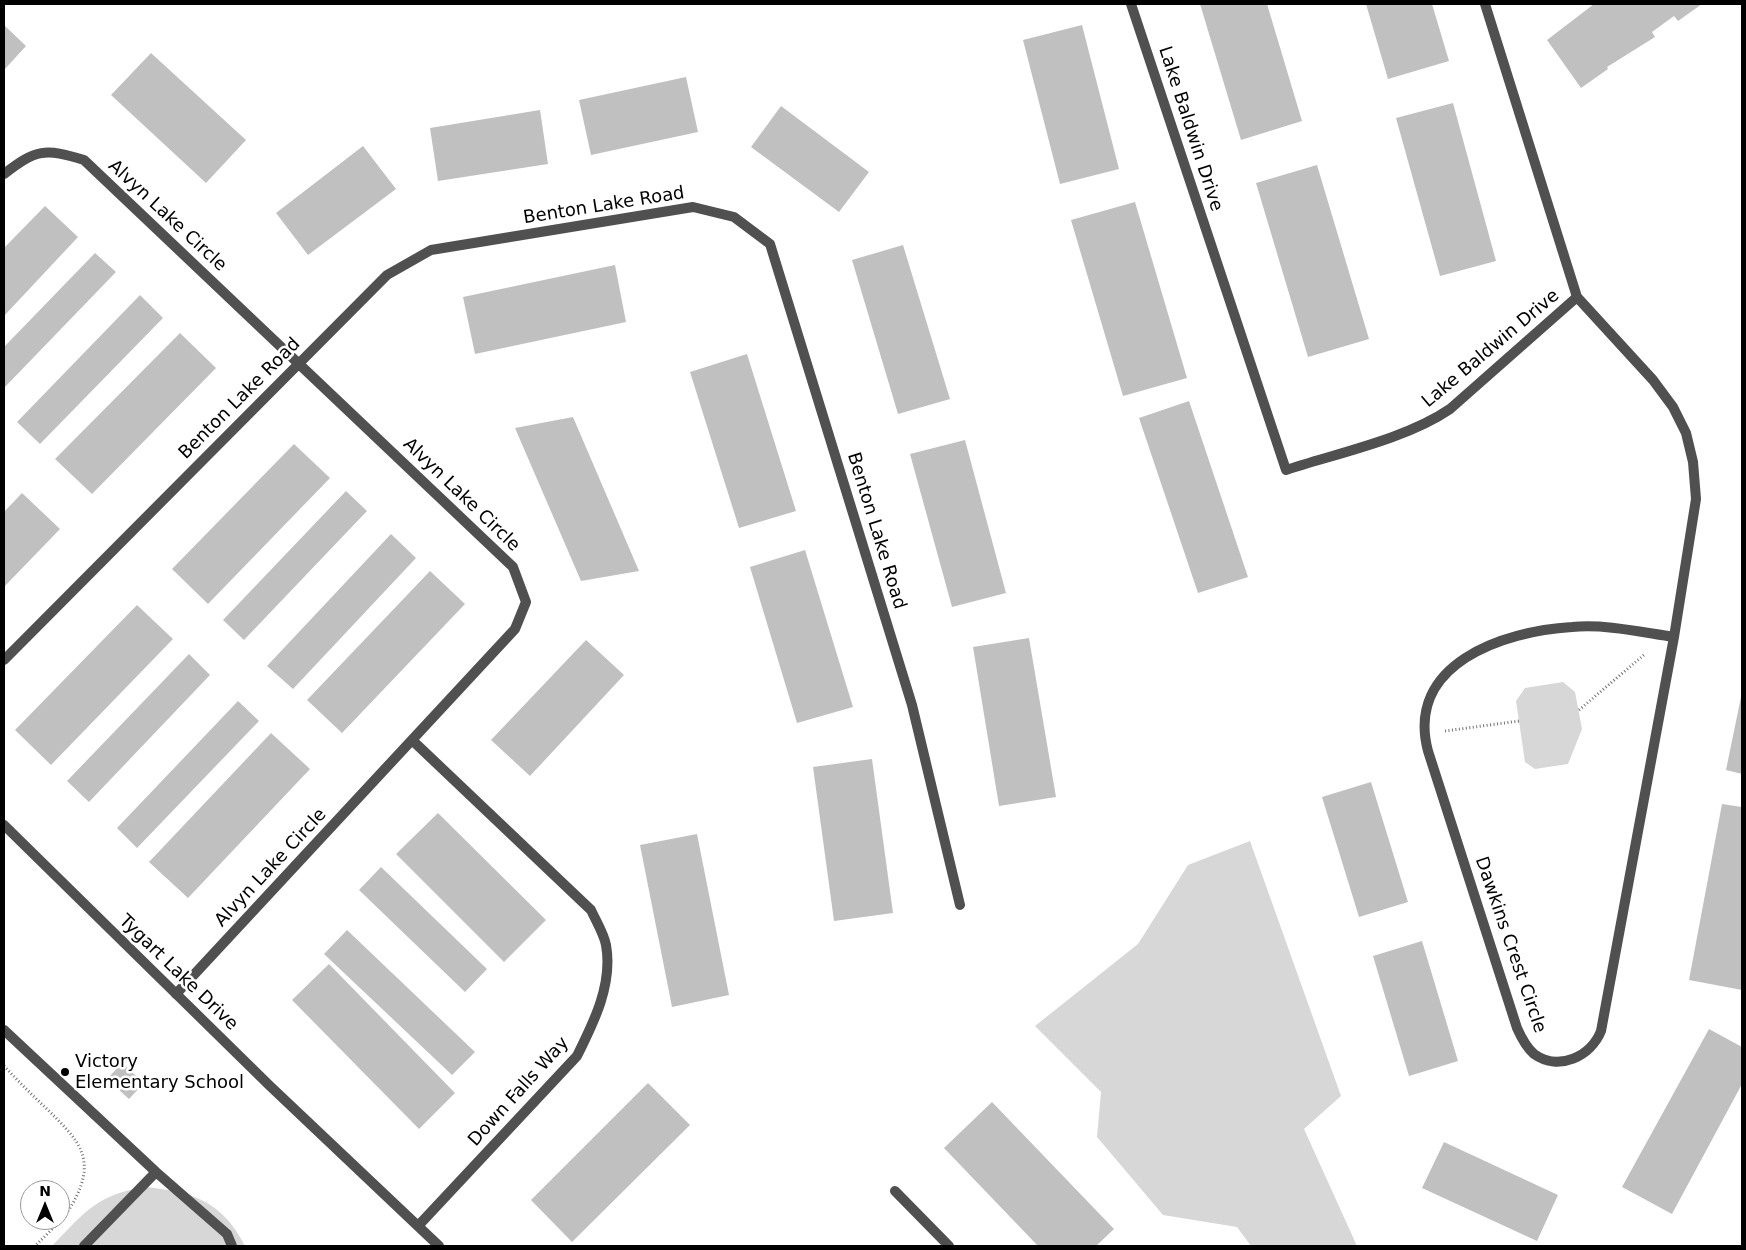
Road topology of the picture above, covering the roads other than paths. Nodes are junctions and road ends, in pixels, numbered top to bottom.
1 (1131, 4) edge
2 (1485, 4) edge
3 (4, 174) edge
4 (1577, 298) junction
5 (298, 363) junction
6 (1674, 637) junction
7 (4, 660) edge
8 (412, 740) junction
9 (4, 825) edge
10 (960, 905) dead end
11 (176, 994) junction
12 (4, 1030) edge
13 (156, 1172) junction
14 (895, 1191) dead end
15 (418, 1226) junction
16 (84, 1246) edge
17 (232, 1246) edge
18 (439, 1246) edge
19 (949, 1246) edge

1 - 4 street, Lake Baldwin Drive
2 - 4 street, Lake Baldwin Drive
3 - 5 street, Alvyn Lake Circle
4 - 6 street, Dawkins Crest Circle
5 - 7 street, Benton Lake Road
5 - 8 street, Alvyn Lake Circle
5 - 10 street, Benton Lake Road
6 - 6 street, Dawkins Crest Circle
8 - 11 street, Alvyn Lake Circle
8 - 15 street, Down Falls Way
9 - 11 street, Tygart Lake Drive
11 - 15 street, Tygart Lake Drive
12 - 13 street
13 - 16 street
13 - 17 street
14 - 19 street
15 - 18 street, Tygart Lake Drive

